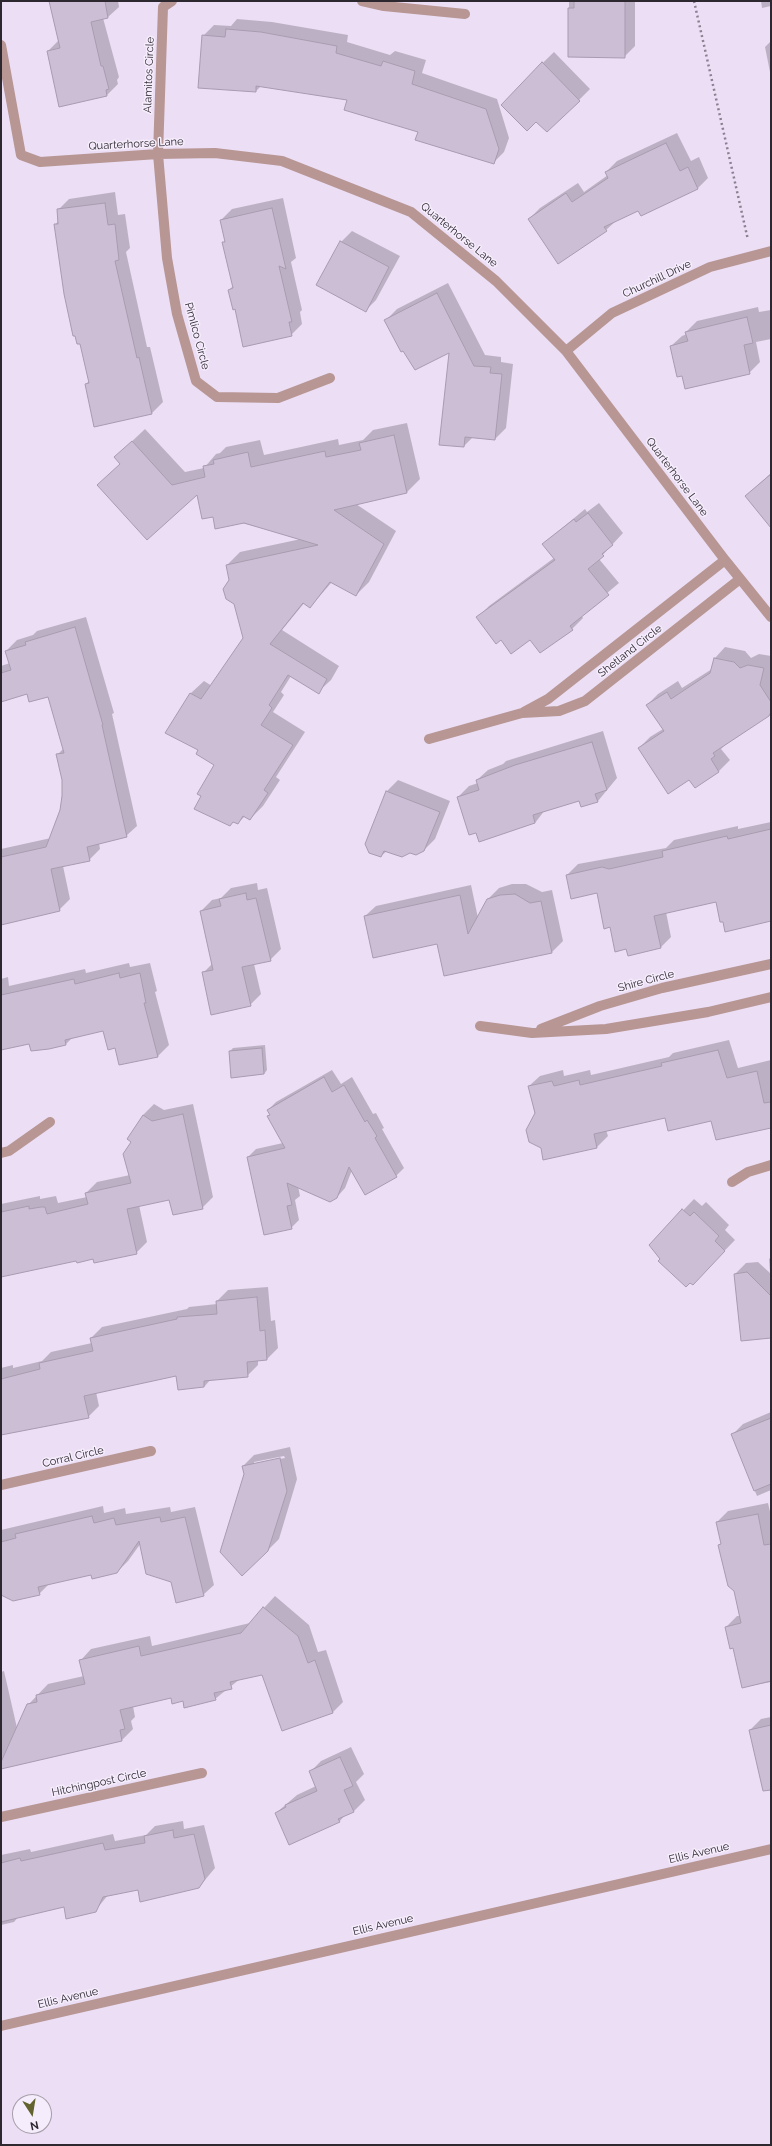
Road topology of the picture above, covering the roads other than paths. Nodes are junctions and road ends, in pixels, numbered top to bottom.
1 (172, 1) edge
2 (362, 1) edge
3 (465, 14) dead end
4 (1, 45) edge
5 (158, 154) junction
6 (771, 251) edge
7 (566, 351) junction
8 (330, 378) dead end
9 (725, 560) junction
10 (740, 579) junction
11 (771, 616) edge
12 (522, 713) junction
13 (430, 739) dead end
14 (771, 964) edge
15 (771, 996) edge
16 (480, 1026) dead end
17 (532, 1033) junction
18 (50, 1122) dead end
19 (1, 1153) edge
20 (771, 1165) edge
21 (732, 1182) dead end
22 (151, 1451) dead end
23 (1, 1485) edge
24 (202, 1773) dead end
25 (1, 1817) edge
26 (771, 1849) edge
27 (1, 2026) edge

1 - 5 street, Alamitos Circle
2 - 3 street
4 - 5 street, Quarterhorse Lane
5 - 7 street, Quarterhorse Lane
5 - 8 street, Pimlico Circle
6 - 7 street, Churchill Drive
7 - 9 street, Quarterhorse Lane
9 - 10 street, Quarterhorse Lane
9 - 12 street, Shetland Circle
10 - 11 street, Quarterhorse Lane
10 - 12 street, Shetland Circle
12 - 13 street, Shetland Circle
14 - 17 street, Shire Circle
15 - 17 street, Shire Circle
16 - 17 street, Shire Circle
18 - 19 street
20 - 21 street
22 - 23 street, Corral Circle
24 - 25 street, Hitchingpost Circle
26 - 27 street, Ellis Avenue

